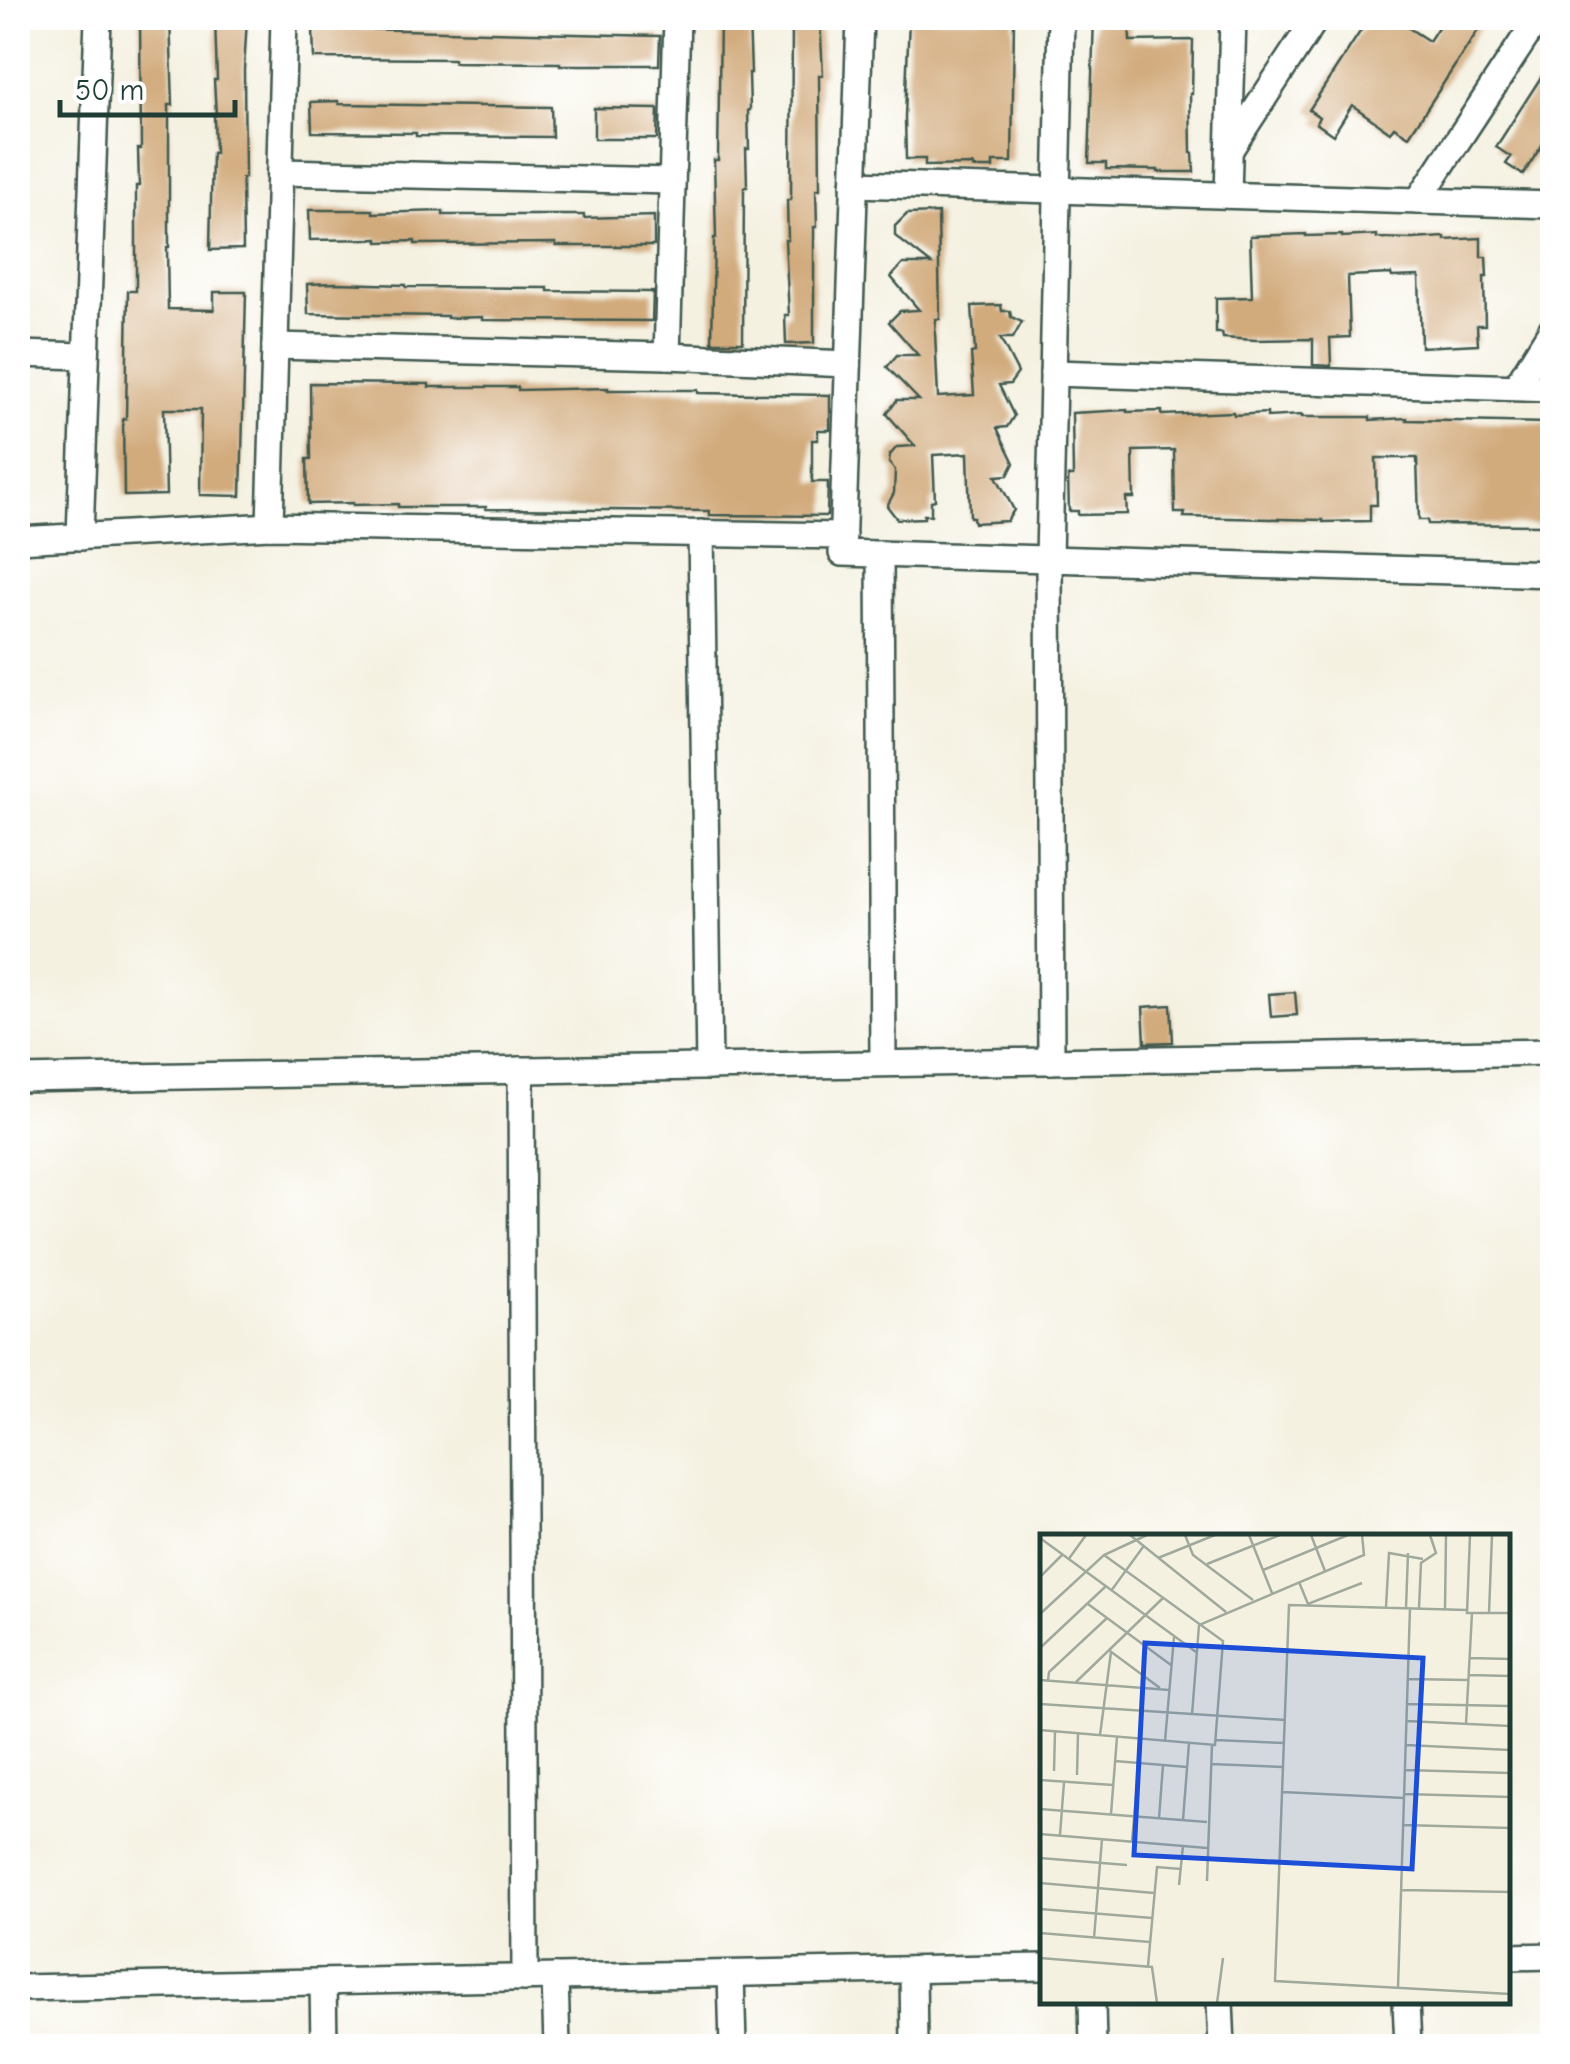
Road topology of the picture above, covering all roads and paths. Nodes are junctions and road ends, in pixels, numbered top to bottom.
1 (98, 18) edge
2 (284, 18) edge
3 (677, 18) edge
4 (860, 18) edge
5 (1061, 18) edge
6 (1233, 18) edge
7 (1316, 18) edge
8 (1538, 18) edge
9 (1230, 151) junction
10 (280, 172) junction
11 (672, 182) junction
12 (854, 184) junction
13 (1057, 190) junction
14 (1228, 195) junction
15 (1418, 201) junction
16 (1552, 205) edge
17 (1552, 329) edge
18 (275, 346) junction
19 (18, 354) edge
20 (85, 356) junction
21 (667, 356) junction
22 (848, 364) junction
23 (1053, 374) junction
24 (1516, 388) junction
25 (1552, 388) edge
26 (270, 526) junction
27 (702, 533) junction
28 (80, 536) junction
29 (843, 536) junction
30 (18, 540) edge
31 (880, 554) junction
32 (1049, 559) junction
33 (1552, 574) edge
34 (1552, 1052) edge
35 (1051, 1061) junction
36 (883, 1064) junction
37 (708, 1066) junction
38 (521, 1070) junction
39 (18, 1079) edge
40 (1552, 1956) edge
41 (1510, 1957) edge
42 (1040, 1967) edge
43 (913, 1970) junction
44 (731, 1974) junction
45 (555, 1977) junction
46 (525, 1978) junction
47 (323, 1982) junction
48 (18, 1988) edge
49 (1092, 2004) edge
50 (1220, 2004) edge
51 (1406, 2004) edge
52 (324, 2046) edge
53 (557, 2046) edge
54 (733, 2046) edge
55 (914, 2046) edge
56 (1092, 2046) edge
57 (1222, 2046) edge
58 (1408, 2046) edge

1 - 20 street
2 - 10 street
3 - 11 street
4 - 12 street
5 - 13 street
6 - 9 street
7 - 9 street
8 - 15 street
9 - 14 street
10 - 11 street
10 - 18 street
11 - 21 street
12 - 13 street
12 - 22 street
13 - 14 street
13 - 23 street
14 - 15 street
15 - 16 street
17 - 24 street
18 - 21 street
18 - 26 street
19 - 20 street
20 - 28 street
21 - 22 street
22 - 29 street
23 - 24 street
23 - 32 street
24 - 25 street
26 - 27 street
26 - 28 street
27 - 29 street
27 - 37 street
28 - 30 street
29 - 31 street
31 - 32 street
31 - 36 street
32 - 33 street
32 - 35 street
34 - 35 street
35 - 36 street
36 - 37 street
37 - 38 street
38 - 39 street
38 - 46 street
40 - 41 street
42 - 43 street
43 - 44 street
43 - 55 street
44 - 45 street
44 - 54 street
45 - 46 street
45 - 53 street
46 - 47 street
47 - 48 street
47 - 52 street
49 - 56 street
50 - 57 street
51 - 58 street

